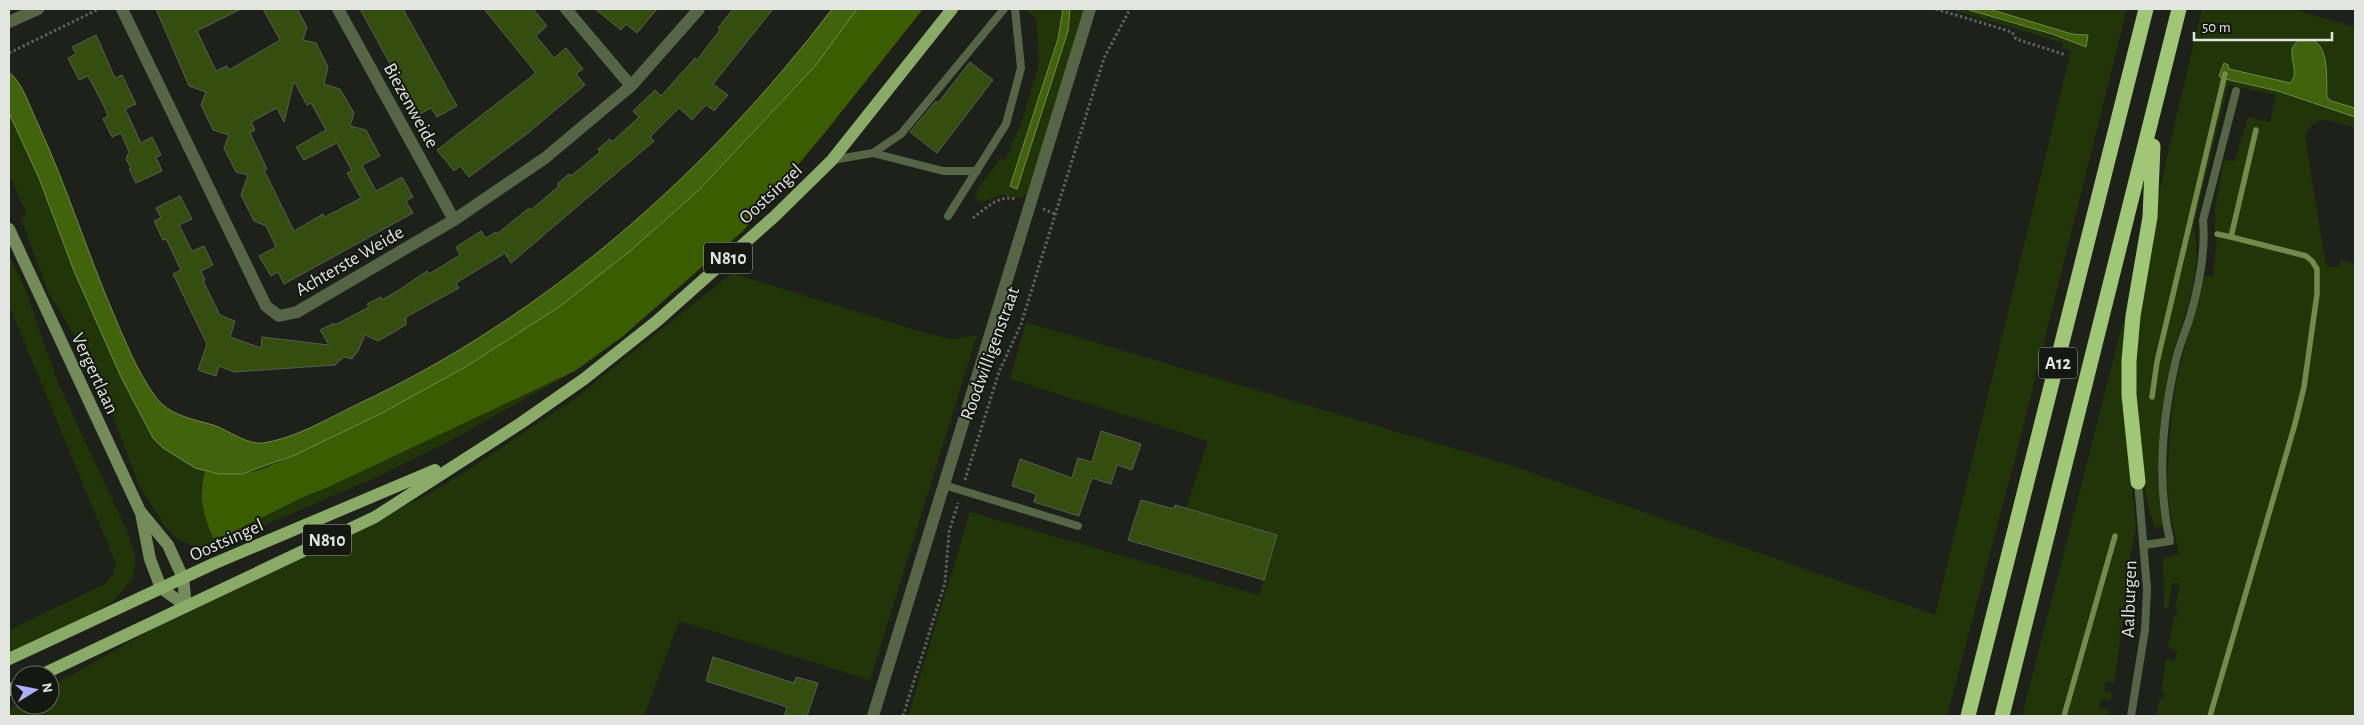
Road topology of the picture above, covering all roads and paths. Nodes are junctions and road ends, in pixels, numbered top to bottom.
1 (38, 9) edge
2 (99, 9) edge
3 (122, 9) edge
4 (338, 9) edge
5 (566, 9) edge
6 (699, 9) edge
7 (952, 9) edge
8 (1004, 9) edge
9 (1015, 9) edge
10 (1090, 9) edge
11 (1130, 9) edge
12 (1936, 9) edge
13 (2146, 9) edge
14 (2180, 9) edge
15 (9, 22) edge
16 (9, 53) edge
17 (2066, 55) dead end
18 (632, 86) junction
19 (2236, 91) dead end
20 (2154, 117) junction
21 (873, 153) junction
22 (832, 160) junction
23 (977, 171) junction
24 (948, 216) dead end
25 (454, 220) junction
26 (9, 229) edge
27 (9, 238) edge
28 (18, 251) junction
29 (461, 460) junction
30 (2138, 482) joint
31 (944, 485) junction
32 (962, 490) junction
33 (140, 510) junction
34 (1078, 526) dead end
35 (2145, 545) junction
36 (183, 578) junction
37 (161, 588) junction
38 (186, 606) junction
39 (9, 660) edge
40 (60, 666) edge
41 (873, 716) edge
42 (903, 716) edge
43 (1968, 716) edge
44 (2002, 716) edge
45 (2131, 716) edge

1 - 15 street
2 - 16 path
3 - 25 street, Achterste Weide
4 - 25 street, Biezenweide
5 - 18 street
6 - 18 street, Achterste Weide
7 - 22 main road, Oostsingel / N810
8 - 21 lane
9 - 23 lane
10 - 31 street, Roodwilligenstraat
11 - 32 path, Roodwilligenstraat
12 - 17 path
13 - 43 highway, A12
14 - 20 highway, A12
18 - 25 street, Achterste Weide
19 - 35 lane
20 - 30 highway, A12
20 - 44 highway, A12
21 - 22 lane
21 - 23 lane
22 - 29 main road, Oostsingel / N810
23 - 24 lane
26 - 28 street, Vergertlaan
27 - 28 street, Vergertlaan
28 - 33 street, Vergertlaan
29 - 36 main road, Oostsingel / N810
29 - 38 main road, Oostsingel / N810
30 - 35 lane, Aalburgen / A12
31 - 32 lane
31 - 41 street, Roodwilligenstraat
32 - 34 lane
32 - 42 path, Roodwilligenstraat
33 - 36 street, Vergertlaan
33 - 37 street, Vergertlaan
35 - 45 lane, Aalburgen / A12
36 - 37 main road, Oostsingel / N810
36 - 38 street, Vergertlaan
37 - 38 street
37 - 39 main road, Oostsingel / N810
38 - 40 main road, Oostsingel / N810

